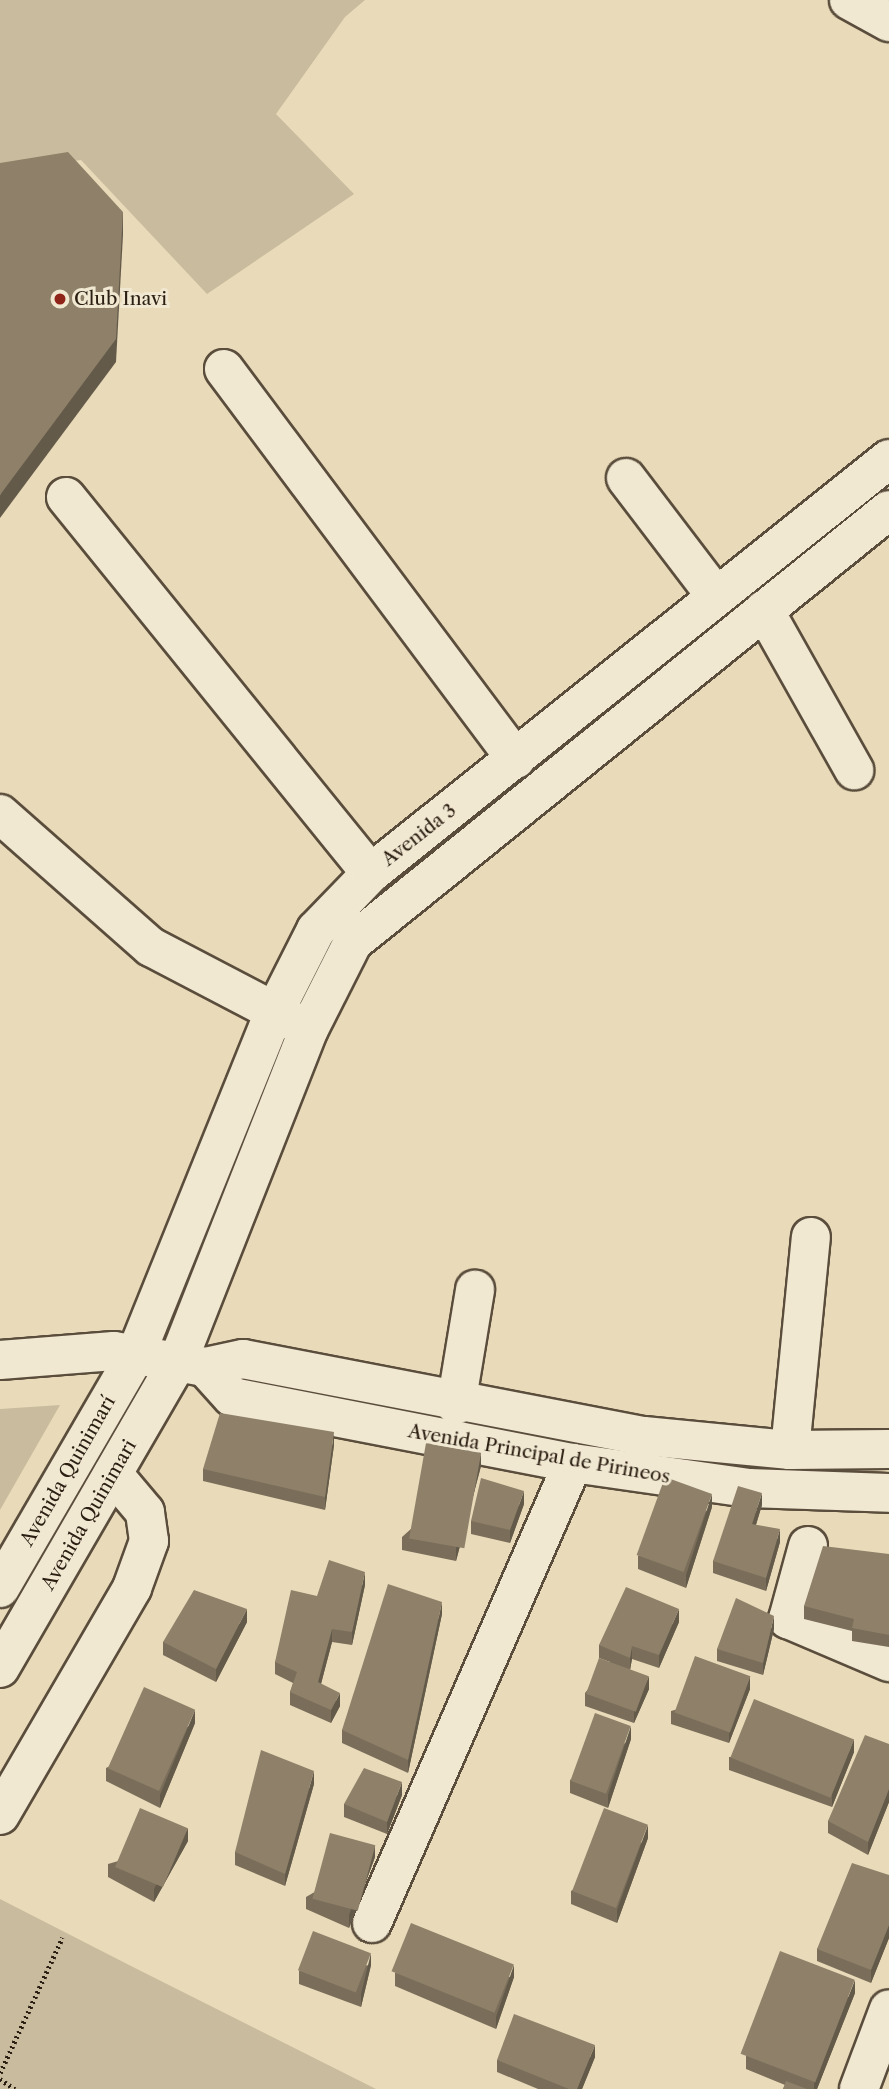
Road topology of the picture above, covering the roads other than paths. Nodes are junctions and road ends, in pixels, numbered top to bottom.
1 (849, 0) edge
2 (889, 22) edge
3 (224, 369) dead end
4 (889, 459) edge
5 (626, 478) dead end
6 (66, 496) dead end
7 (889, 510) edge
8 (715, 595) junction
9 (764, 610) junction
10 (516, 759) junction
11 (854, 770) dead end
12 (0, 814) edge
13 (371, 873) junction
14 (274, 1013) junction
15 (309, 1029) junction
16 (811, 1237) dead end
17 (475, 1290) dead end
18 (136, 1354) junction
19 (0, 1360) edge
20 (191, 1364) junction
21 (456, 1405) junction
22 (889, 1449) edge
23 (790, 1450) junction
24 (573, 1463) junction
25 (113, 1474) junction
26 (889, 1493) edge
27 (808, 1546) dead end
28 (0, 1588) edge
29 (889, 1662) edge
30 (0, 1668) edge
31 (0, 1815) edge
32 (372, 1923) dead end
33 (889, 2009) edge
34 (859, 2089) edge

1 - 2 street
3 - 10 street
4 - 8 street, Avenida 3
5 - 8 street
6 - 13 street
7 - 9 street
8 - 10 street, Avenida 3
9 - 11 street
9 - 15 street
10 - 13 street, Avenida 3
12 - 14 street
13 - 14 street, Avenida 3
14 - 15 street
14 - 18 street, Avenida 3
15 - 20 street
16 - 23 street
17 - 21 street
18 - 19 street, Avenida Principal de Pirineos
18 - 20 street, Avenida Principal de Pirineos
18 - 28 street, Avenida Quinimarí
20 - 21 street, Avenida Principal de Pirineos
20 - 24 street, Avenida Principal de Pirineos
20 - 25 street, Avenida Quinimari
21 - 23 street, Avenida Principal de Pirineos
22 - 23 street, Avenida Principal de Pirineos
24 - 26 street, Avenida Principal de Pirineos
24 - 32 street
25 - 30 street, Avenida Quinimari
25 - 31 street
27 - 29 street
33 - 34 street

